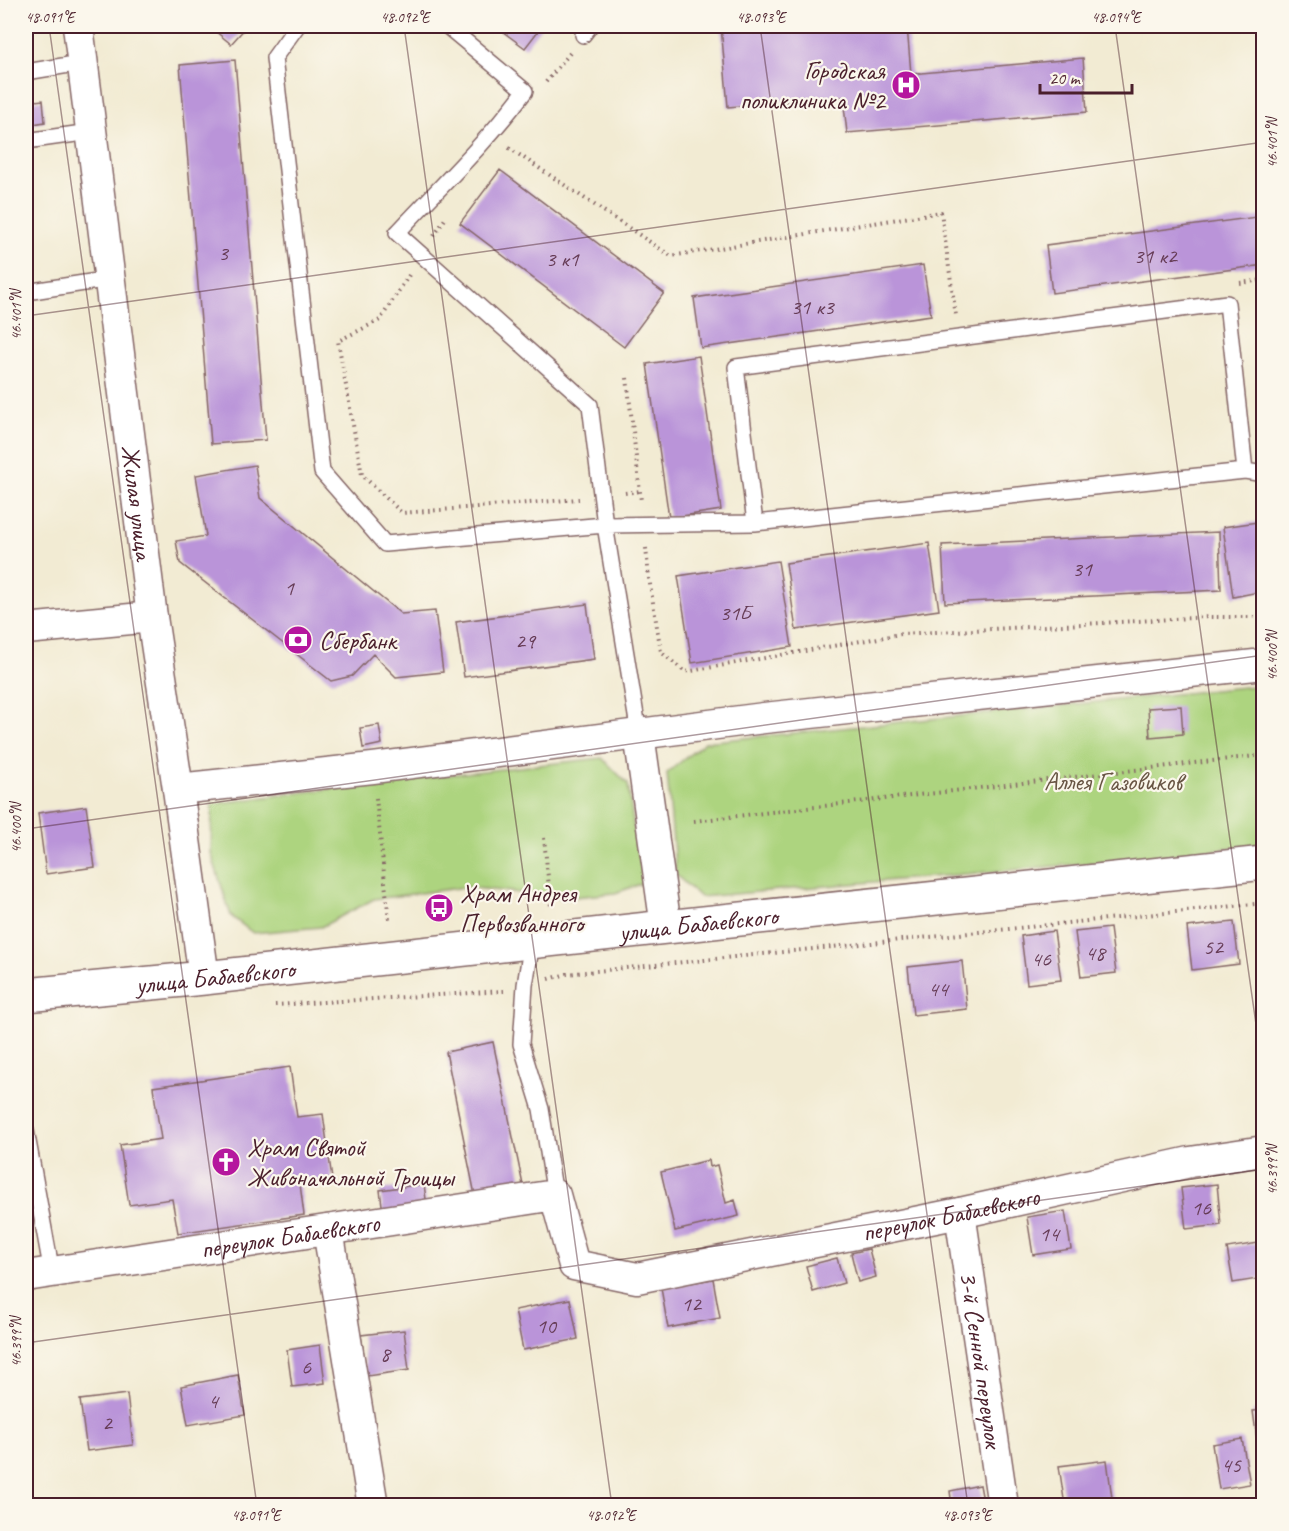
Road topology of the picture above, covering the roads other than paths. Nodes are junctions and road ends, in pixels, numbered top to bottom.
1 (78, 26) edge
2 (297, 26) edge
3 (447, 26) edge
4 (81, 63) junction
5 (26, 72) edge
6 (90, 132) junction
7 (26, 141) edge
8 (110, 279) junction
9 (26, 292) edge
10 (1245, 471) junction
11 (1263, 474) edge
12 (755, 523) junction
13 (605, 525) junction
14 (152, 617) junction
15 (26, 629) edge
16 (1263, 664) edge
17 (639, 734) junction
18 (178, 789) junction
19 (1263, 863) edge
20 (666, 927) junction
21 (532, 942) junction
22 (204, 978) junction
23 (26, 995) edge
24 (26, 1130) edge
25 (1263, 1151) edge
26 (555, 1195) junction
27 (960, 1213) junction
28 (328, 1230) junction
29 (39, 1274) edge
30 (373, 1506) edge
31 (1002, 1506) edge

1 - 4 street, Жилая улица
2 - 13 lane
3 - 13 lane
4 - 5 lane
4 - 6 street, Жилая улица
6 - 7 lane
6 - 8 street, Жилая улица
8 - 9 lane
8 - 14 street, Жилая улица
10 - 11 lane
10 - 12 lane
10 - 12 lane
12 - 13 lane
13 - 17 lane
14 - 15 street
14 - 18 street, Жилая улица
16 - 17 street
17 - 18 street
17 - 20 street
18 - 22 street, Жилая улица
19 - 20 main road, улица Бабаевского
20 - 21 main road, улица Бабаевского
21 - 22 main road, улица Бабаевского
21 - 26 lane
22 - 23 main road, улица Бабаевского
24 - 29 lane
25 - 27 street, переулок Бабаевского
26 - 27 street, переулок Бабаевского
26 - 28 street, переулок Бабаевского
27 - 31 street, 3-й Сенной переулок
28 - 29 street, переулок Бабаевского
28 - 30 street

